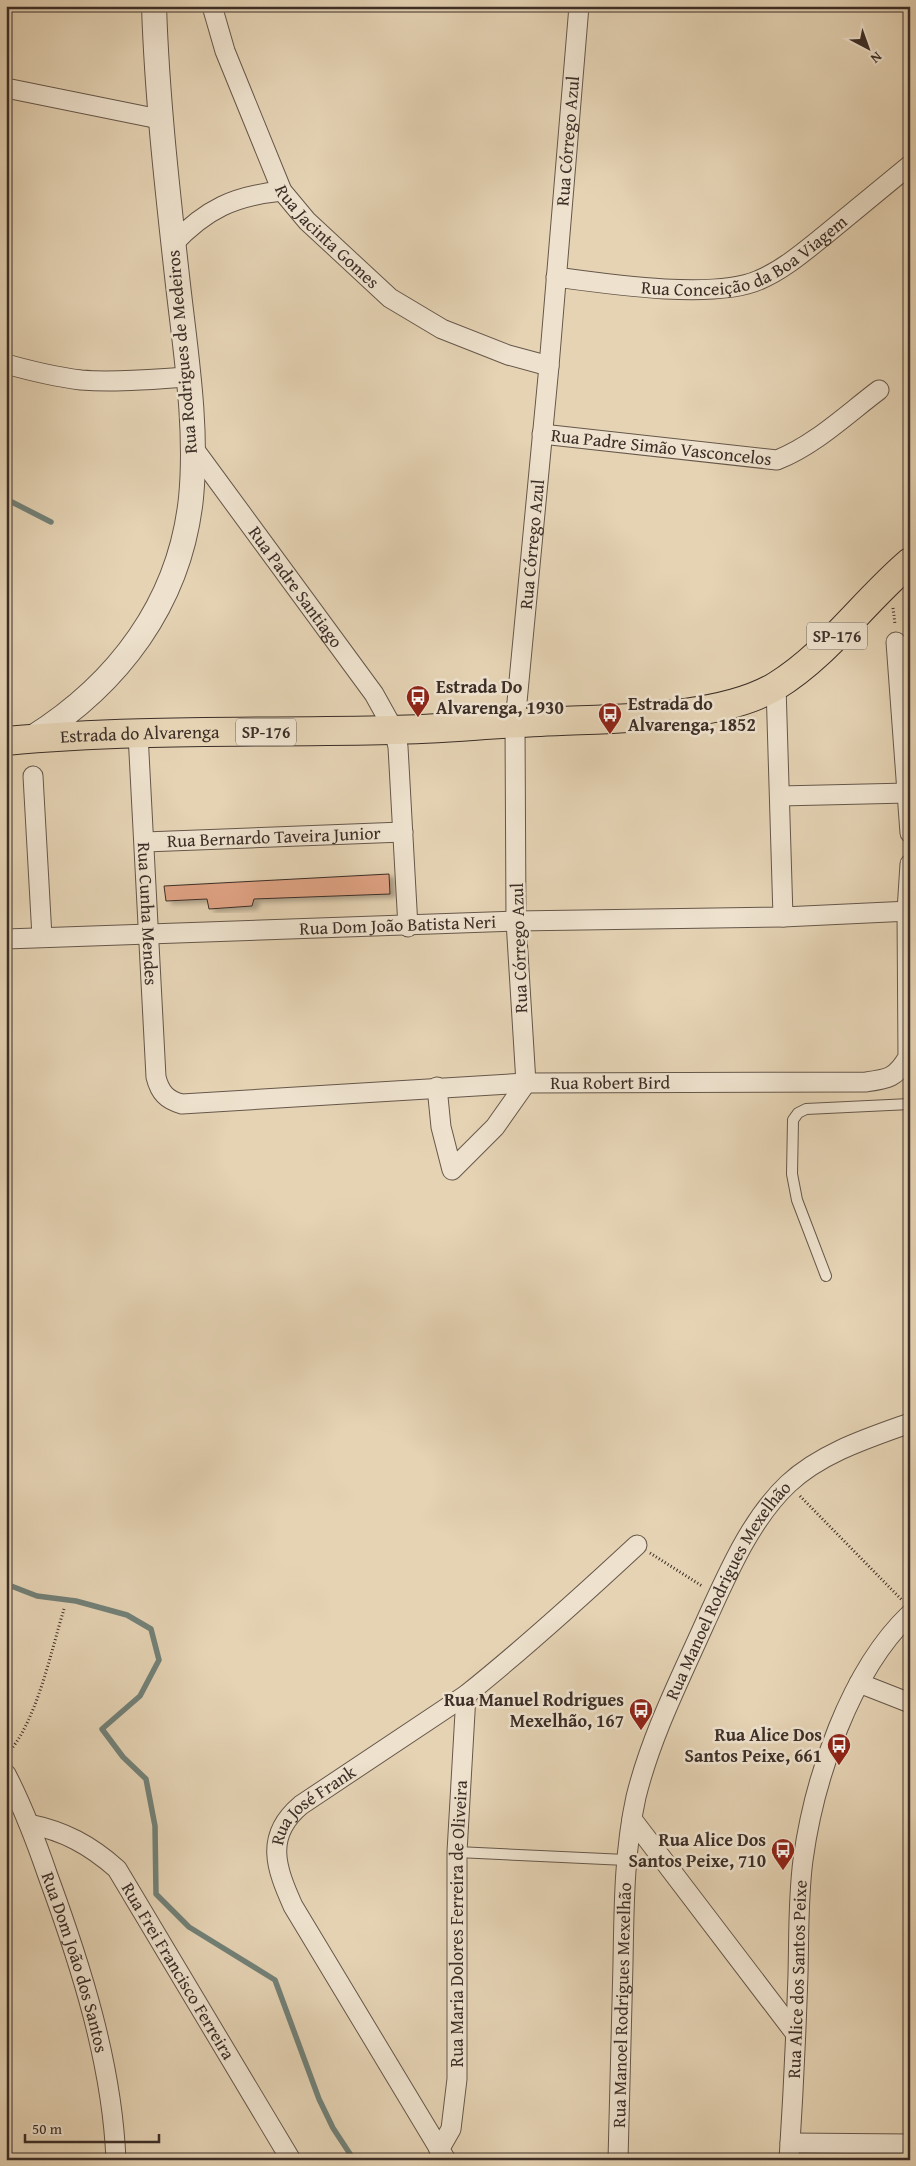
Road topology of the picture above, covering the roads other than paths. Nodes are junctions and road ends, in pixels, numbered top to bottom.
1 (154, 6) edge
2 (212, 6) edge
3 (579, 6) edge
4 (6, 88) edge
5 (160, 119) junction
6 (910, 165) edge
7 (282, 191) junction
8 (173, 244) junction
9 (556, 278) junction
10 (6, 364) edge
11 (549, 366) junction
12 (188, 377) junction
13 (879, 390) dead end
14 (542, 434) junction
15 (192, 446) junction
16 (910, 562) edge
17 (896, 642) dead end
18 (776, 686) junction
19 (87, 697) junction
20 (515, 723) junction
21 (394, 730) junction
22 (138, 734) junction
23 (78, 737) junction
24 (19, 740) edge
25 (33, 776) dead end
26 (908, 793) junction
27 (780, 796) junction
28 (403, 832) junction
29 (910, 833) edge
30 (145, 842) junction
31 (910, 864) edge
32 (909, 911) edge
33 (783, 917) junction
34 (516, 922) junction
35 (408, 927) junction
36 (148, 934) junction
37 (42, 936) junction
38 (6, 939) edge
39 (526, 1083) junction
40 (437, 1087) junction
41 (162, 1092) joint
42 (910, 1104) edge
43 (826, 1276) dead end
44 (910, 1423) edge
45 (637, 1545) road end
46 (906, 1607) edge
47 (859, 1683) junction
48 (466, 1695) junction
49 (910, 1703) edge
50 (6, 1774) edge
51 (632, 1819) junction
52 (29, 1824) junction
53 (457, 1852) junction
54 (626, 1860) junction
55 (795, 2033) junction
56 (910, 2144) edge
57 (790, 2151) edge
58 (442, 2155) edge
59 (116, 2160) edge
60 (291, 2160) edge
61 (618, 2160) edge

1 - 5 street, Rua Rodrigues de Medeiros
2 - 7 street, Rua Jacinta Gomes
3 - 9 street, Rua Córrego Azul
4 - 5 street
5 - 8 street, Rua Rodrigues de Medeiros
6 - 9 street, Rua Conceição da Boa Viagem
7 - 8 street
7 - 11 street, Rua Jacinta Gomes
8 - 12 street, Rua Rodrigues de Medeiros
9 - 11 street, Rua Córrego Azul
10 - 12 street
11 - 14 street, Rua Córrego Azul
12 - 15 street, Rua Rodrigues de Medeiros
13 - 14 street, Rua Padre Simão Vasconcelos
14 - 20 street, Rua Córrego Azul
15 - 19 street, Rua Rodrigues de Medeiros
15 - 21 street, Rua Padre Santiago
16 - 18 main road, Estrada do Alvarenga / SP-176
17 - 26 street
18 - 20 main road, Estrada do Alvarenga / SP-176
18 - 27 street
19 - 23 street, Rua Rodrigues de Medeiros
19 - 24 street, Rua Rodrigues de Medeiros
20 - 21 main road, Estrada do Alvarenga / SP-176
20 - 34 street, Rua Córrego Azul
21 - 22 main road, Estrada do Alvarenga / SP-176
21 - 28 street, Rua Padre Santiago
22 - 23 main road, Estrada do Alvarenga / SP-176
22 - 30 street, Rua Cunha Mendes
23 - 24 main road, Estrada do Alvarenga / SP-176
25 - 37 street
26 - 27 street
26 - 29 street
27 - 33 street
28 - 30 street, Rua Bernardo Taveira Junior
28 - 35 street, Rua Padre Santiago
30 - 36 street, Rua Cunha Mendes
31 - 32 street, Rua Robert Bird
32 - 33 street, Rua Dom João Batista Neri
32 - 39 street, Rua Robert Bird
33 - 34 street, Rua Dom João Batista Neri
34 - 35 street, Rua Dom João Batista Neri
34 - 39 street, Rua Córrego Azul
35 - 36 street, Rua Dom João Batista Neri
36 - 37 street, Rua Dom João Batista Neri
36 - 41 street, Rua Cunha Mendes
37 - 38 street, Rua Dom João Batista Neri
39 - 40 street, Rua Robert Bird
39 - 40 street
40 - 41 street, Rua Robert Bird
42 - 43 lane
44 - 51 street, Rua Manoel Rodrigues Mexelhão
45 - 48 street, Rua José Frank
46 - 47 street, Rua Alice dos Santos Peixe
47 - 49 street
47 - 55 street, Rua Alice dos Santos Peixe
48 - 53 street, Rua Maria Dolores Ferreira de Oliveira
48 - 58 street, Rua José Frank
50 - 52 street, Rua Dom João dos Santos
51 - 54 street, Rua Manoel Rodrigues Mexelhão
51 - 55 street
52 - 59 street, Rua Dom João dos Santos
52 - 60 street, Rua Frei Francisco Ferreira
53 - 54 lane
53 - 58 street, Rua Maria Dolores Ferreira de Oliveira
54 - 61 street, Rua Manoel Rodrigues Mexelhão
55 - 57 street, Rua Alice dos Santos Peixe
56 - 57 street

